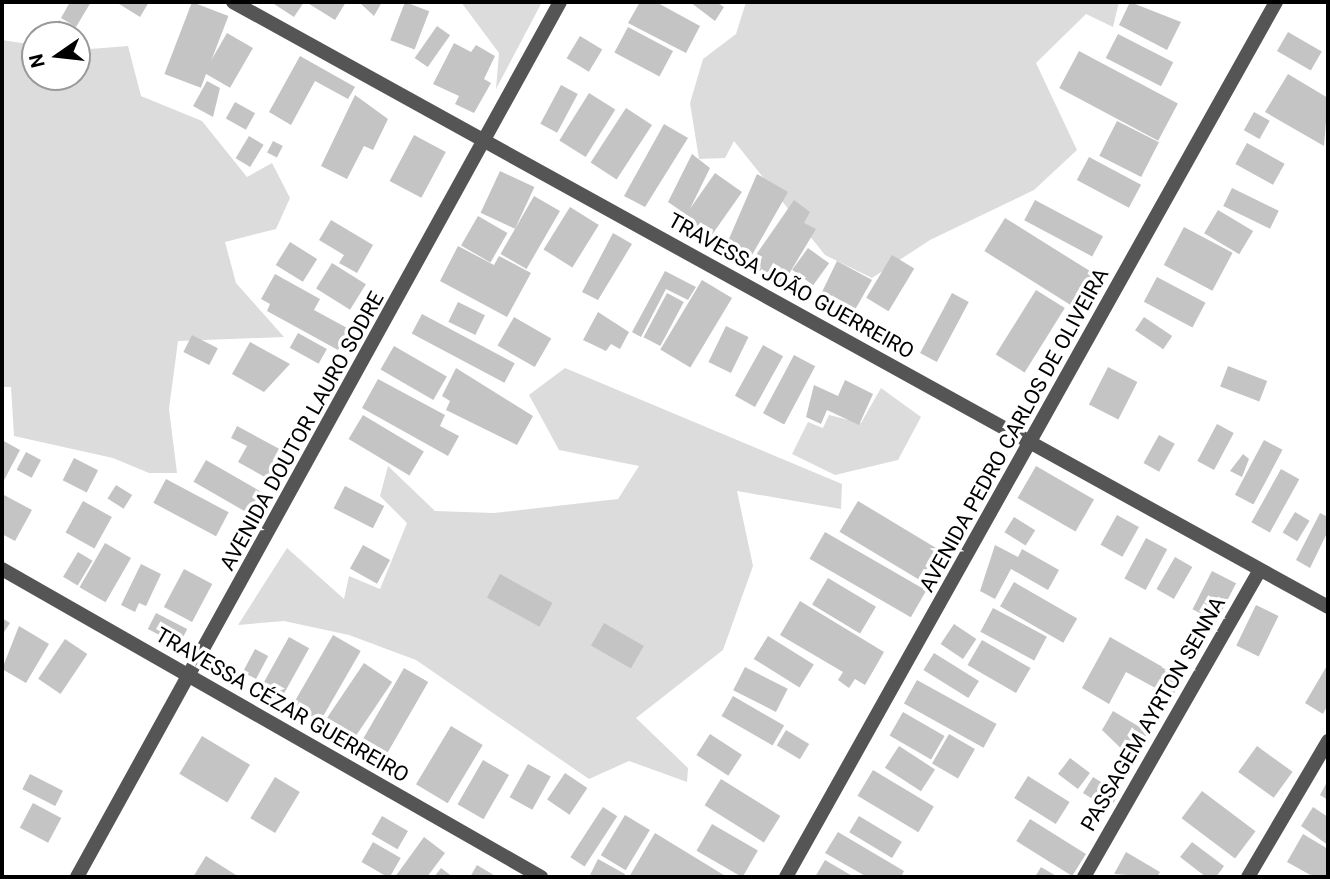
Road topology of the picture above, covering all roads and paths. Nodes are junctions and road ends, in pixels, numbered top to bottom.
1 (233, 2) edge
2 (560, 2) edge
3 (1276, 2) edge
4 (484, 142) junction
5 (1029, 439) junction
6 (2, 569) edge
7 (1259, 571) junction
8 (1328, 607) edge
9 (191, 677) junction
10 (1328, 741) edge
11 (77, 877) edge
12 (541, 877) edge
13 (786, 877) edge
14 (1084, 877) edge
15 (1248, 877) edge

1 - 4 street, TRAVESSA JOÃO GUERREIRO
2 - 4 street, AVENIDA DOUTOR LAURO SODRE
3 - 5 street, AVENIDA PEDRO CARLOS DE OLIVEIRA
4 - 5 street, TRAVESSA JOÃO GUERREIRO
4 - 9 street, AVENIDA DOUTOR LAURO SODRE
5 - 7 street, TRAVESSA JOÃO GUERREIRO
5 - 13 street, AVENIDA PEDRO CARLOS DE OLIVEIRA
6 - 9 street, TRAVESSA CÉZAR GUERREIRO
7 - 8 street, TRAVESSA JOÃO GUERREIRO
7 - 14 street, PASSAGEM AYRTON SENNA
9 - 11 street, AVENIDA DOUTOR LAURO SODRE
9 - 12 street, TRAVESSA CÉZAR GUERREIRO
10 - 15 street

